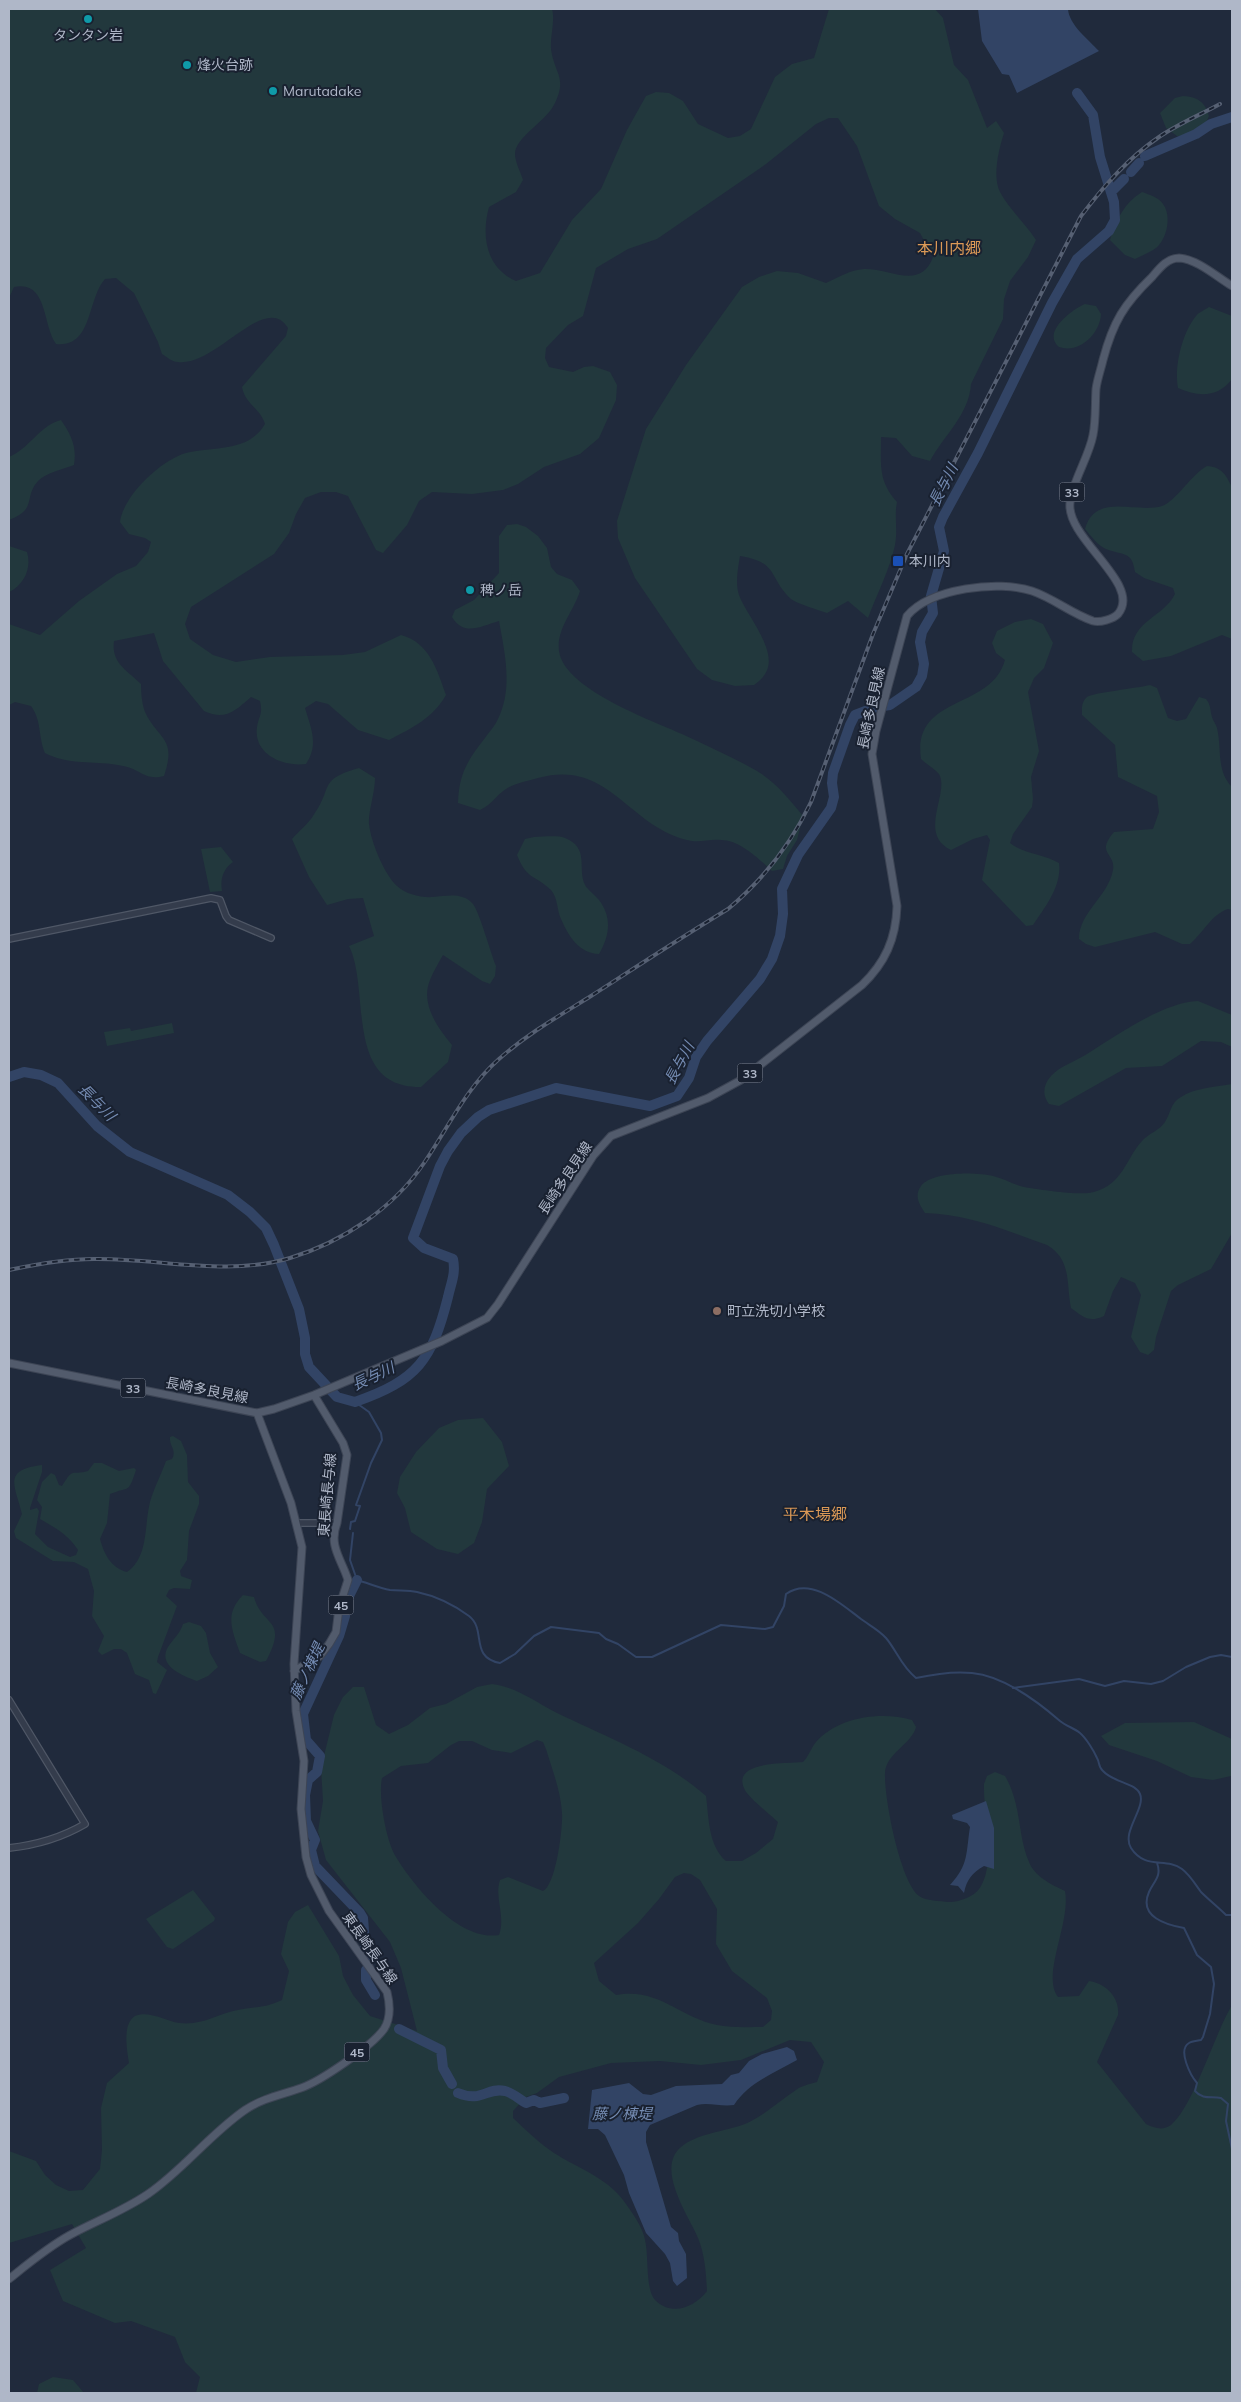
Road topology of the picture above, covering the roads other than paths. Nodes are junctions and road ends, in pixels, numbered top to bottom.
1 (1232, 286) edge
2 (271, 938) dead end
3 (9, 939) edge
4 (9, 1363) edge
5 (317, 1394) junction
6 (257, 1413) junction
7 (337, 1522) junction
8 (298, 1523) junction
9 (294, 1671) junction
10 (9, 1700) edge
11 (9, 1848) edge
12 (9, 2279) edge

1 - 5 main road, 長崎多良見線 / 33
2 - 3 street
4 - 6 main road, 長崎多良見線 / 33
5 - 6 main road, 長崎多良見線 / 33
5 - 7 main road, 東長崎長与線 / 45
6 - 8 main road, 東長崎長与線 / 45
7 - 8 street
7 - 9 main road, 東長崎長与線 / 45
8 - 9 main road, 東長崎長与線 / 45
9 - 12 main road, 東長崎長与線 / 45
10 - 11 street

